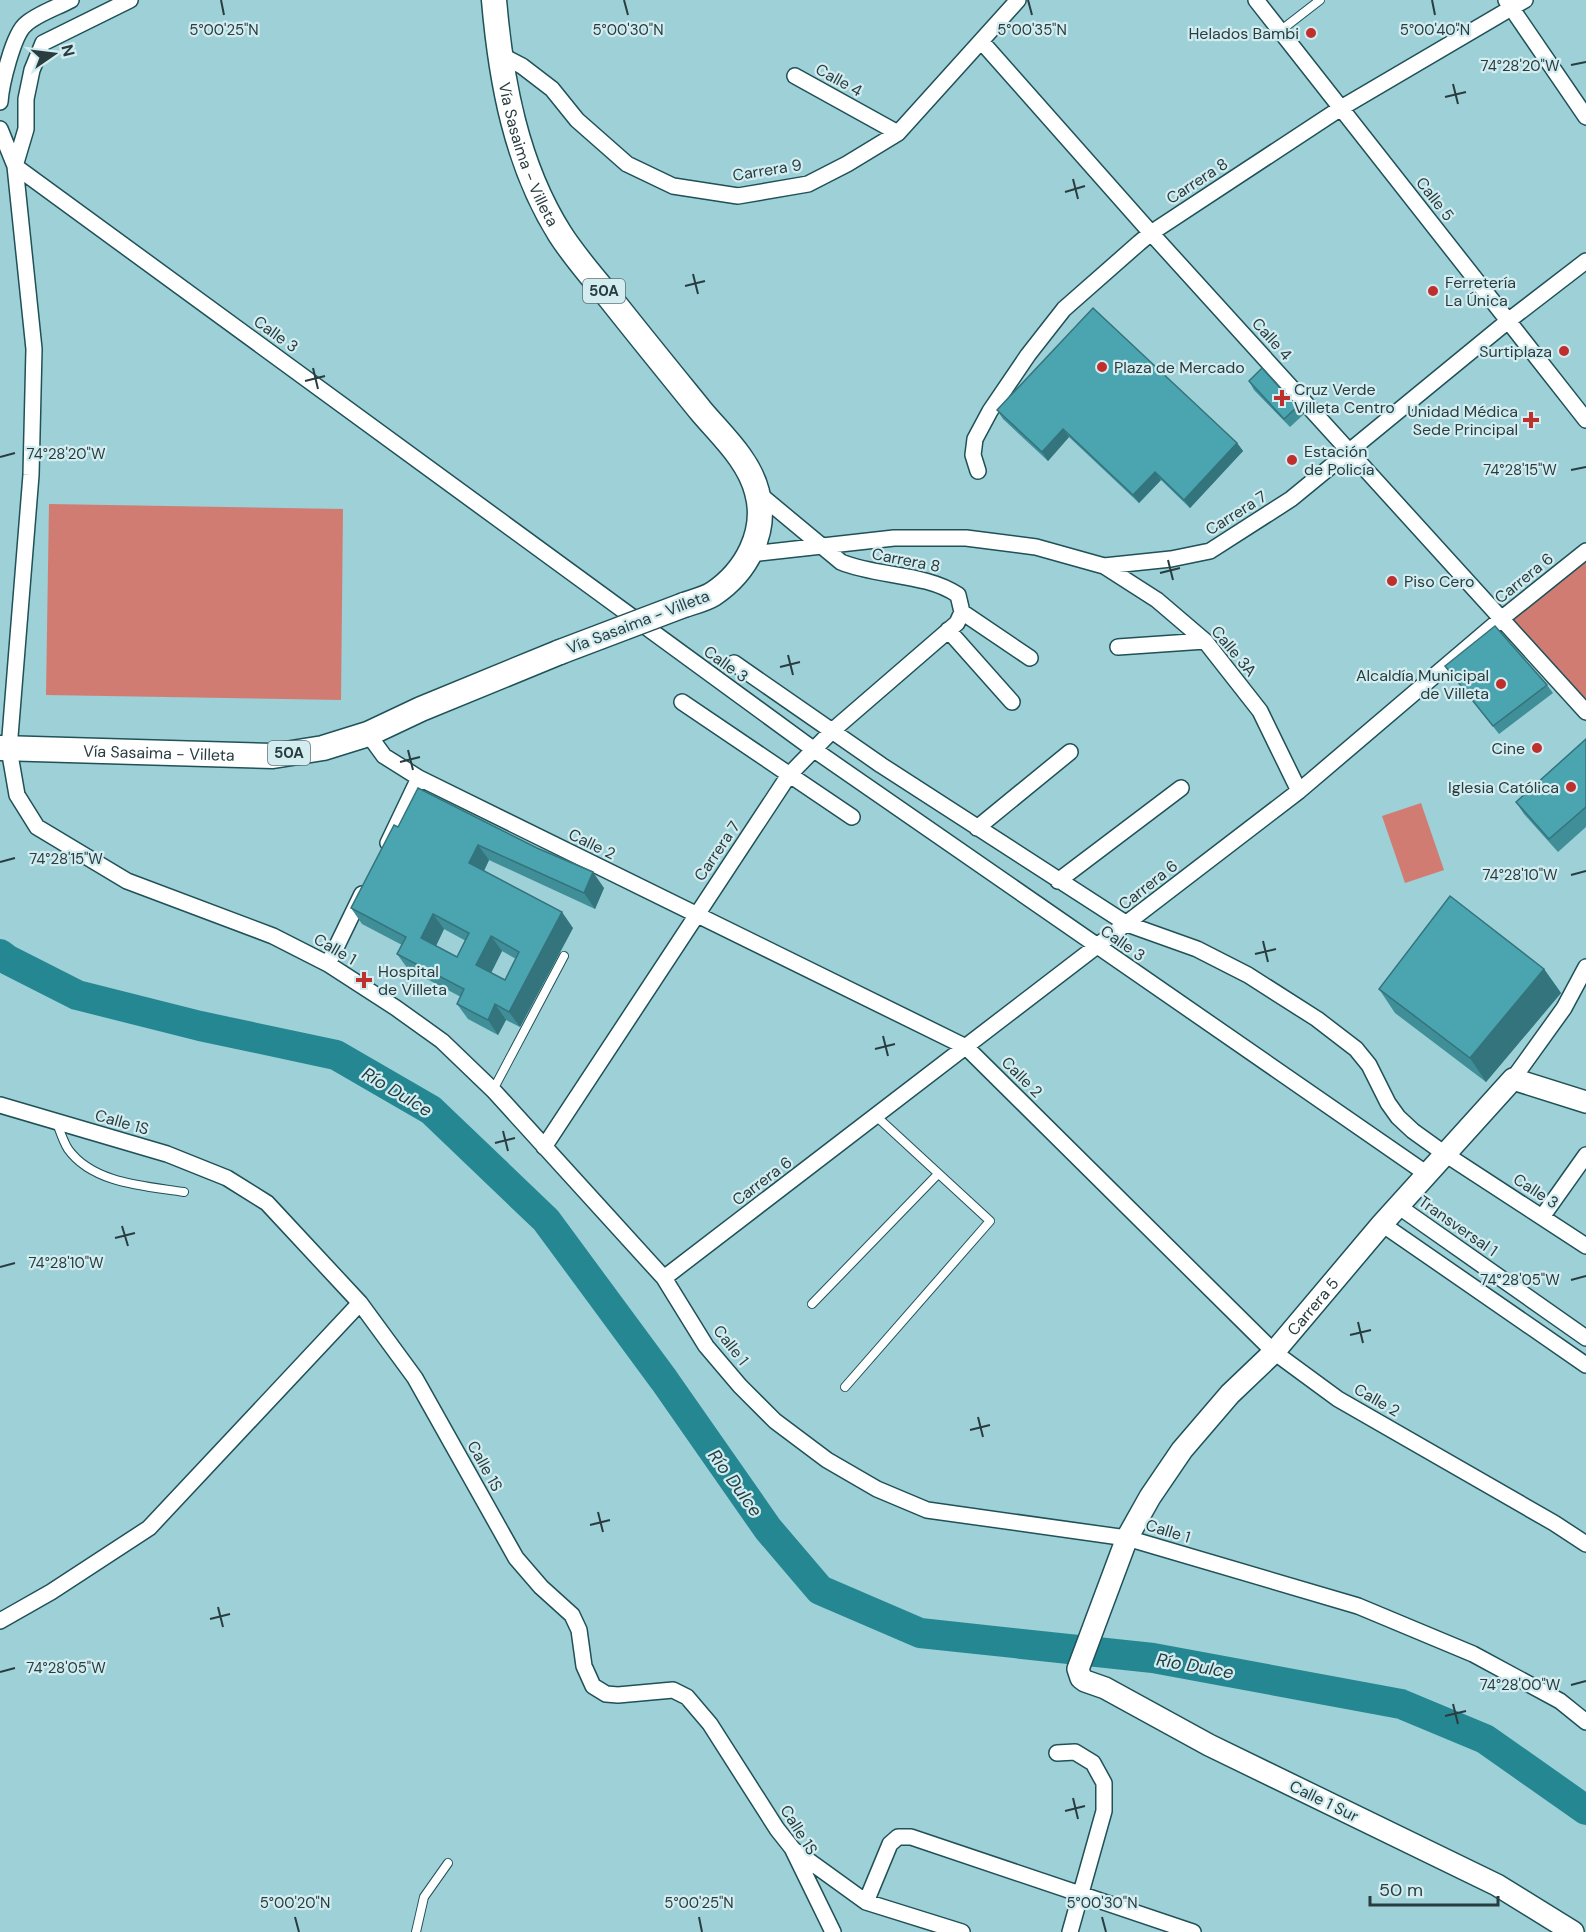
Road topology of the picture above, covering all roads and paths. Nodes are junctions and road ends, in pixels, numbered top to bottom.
1 (71, 0) edge
2 (130, 0) edge
3 (494, 0) edge
4 (1018, 0) edge
5 (1256, 0) edge
6 (1320, 0) edge
7 (1514, 3) edge
8 (1280, 31) junction
9 (981, 41) junction
10 (499, 54) junction
11 (795, 76) dead end
12 (0, 102) edge
13 (1341, 108) junction
14 (1586, 117) edge
15 (0, 129) edge
16 (898, 133) junction
17 (15, 166) junction
18 (1151, 233) junction
19 (1586, 261) edge
20 (1508, 321) junction
21 (1586, 420) edge
22 (1349, 450) junction
23 (978, 471) dead end
24 (758, 493) junction
25 (824, 546) junction
26 (1586, 550) edge
27 (751, 554) junction
28 (1104, 566) junction
29 (962, 612) junction
30 (1501, 619) junction
31 (948, 630) junction
32 (1205, 641) junction
33 (1118, 647) dead end
34 (1030, 658) dead end
35 (734, 663) dead end
36 (682, 702) dead end
37 (1012, 702) dead end
38 (1586, 712) edge
39 (832, 731) junction
40 (368, 734) junction
41 (5, 748) edge
42 (813, 749) junction
43 (1070, 752) dead end
44 (789, 775) junction
45 (419, 778) junction
46 (1181, 788) dead end
47 (1299, 791) junction
48 (852, 817) dead end
49 (977, 828) junction
50 (379, 861) edge
51 (369, 881) edge
52 (1058, 881) junction
53 (696, 915) junction
54 (1126, 924) junction
55 (1097, 947) junction
56 (564, 956) dead end
57 (328, 964) junction
58 (1586, 967) edge
59 (966, 1047) junction
60 (1514, 1079) junction
61 (493, 1090) junction
62 (1586, 1102) edge
63 (0, 1105) edge
64 (876, 1116) junction
65 (56, 1121) junction
66 (544, 1147) junction
67 (1445, 1155) junction
68 (1586, 1155) edge
69 (938, 1173) junction
70 (1427, 1174) junction
71 (184, 1192) dead end
72 (1398, 1206) junction
73 (1542, 1217) junction
74 (1382, 1224) junction
75 (1586, 1246) edge
76 (664, 1278) junction
77 (360, 1304) junction
78 (812, 1304) dead end
79 (1586, 1338) edge
80 (1274, 1352) junction
81 (1586, 1365) edge
82 (845, 1387) dead end
83 (1127, 1538) junction
84 (1586, 1544) edge
85 (0, 1621) edge
86 (1078, 1669) joint
87 (1586, 1722) edge
88 (1058, 1752) dead end
89 (792, 1848) junction
90 (448, 1863) dead end
91 (1081, 1893) junction
92 (866, 1902) junction
93 (416, 1932) edge
94 (832, 1932) edge
95 (962, 1932) edge
96 (1070, 1932) edge
97 (1193, 1932) edge
98 (1572, 1932) edge

1 - 12 street
2 - 17 street
3 - 10 main road, Vía Sasaima - Villeta / 50A
4 - 9 street, Carrera 9
5 - 8 street, Calle 5
6 - 8 lane
7 - 13 street, Carrera 8
7 - 14 street
8 - 13 street, Calle 5
9 - 16 street, Carrera 9
9 - 18 street, Calle 4
10 - 16 street, Carrera 9
10 - 24 main road, Vía Sasaima - Villeta / 50A
11 - 16 street, Calle 4
13 - 18 street, Carrera 8
13 - 20 street, Calle 5
15 - 17 street
17 - 41 street, Calle 1
17 - 42 street, Calle 3
18 - 22 street, Calle 4
18 - 23 street, Carrera 8
19 - 20 street, Carrera 7
20 - 21 street, Calle 5
20 - 22 street, Carrera 7
22 - 28 street, Carrera 7
22 - 30 street, Calle 4
24 - 25 street
24 - 27 main road, Vía Sasaima - Villeta / 50A
25 - 27 street, Carrera 7
25 - 28 street, Carrera 7
25 - 29 street, Carrera 8
26 - 30 street, Carrera 6
27 - 40 main road, Vía Sasaima - Villeta / 50A, bridge
28 - 32 street, Calle 3A
29 - 31 street, Carrera 7
29 - 34 street, Carrera 8
30 - 38 street, Calle 4
30 - 47 street, Carrera 6
31 - 37 street
31 - 39 street, Carrera 7
32 - 33 street
32 - 47 street, Calle 3A
35 - 39 street, Calle 3
36 - 44 street
39 - 42 street, Carrera 7
39 - 49 street, Calle 3
40 - 41 main road, Vía Sasaima - Villeta / 50A
40 - 45 street, Calle 2
41 - 57 street, Calle 1
42 - 44 street, Carrera 7
42 - 55 street, Calle 3
43 - 49 street
44 - 48 street
44 - 53 street, Carrera 7
45 - 50 street
45 - 53 street, Calle 2
46 - 52 street
47 - 54 street, Carrera 6
49 - 52 street, Calle 3
51 - 57 street
52 - 54 street, Calle 3
53 - 59 street, Calle 2
53 - 66 street, Carrera 7
54 - 55 street, Carrera 6
54 - 67 street, Calle 3
55 - 59 street, Carrera 6
55 - 70 street, Calle 3
56 - 61 lane
57 - 61 street, Calle 1
58 - 60 street, Carrera 5
59 - 64 street, Carrera 6
59 - 80 street, Calle 2
60 - 62 street
60 - 67 street, Carrera 5
61 - 66 street, Calle 1
63 - 65 street, Calle 1S
64 - 69 lane
64 - 76 street, Carrera 6
65 - 71 lane
65 - 77 street, Calle 1S
66 - 76 street, Calle 1
67 - 70 street, Carrera 5
67 - 73 street, Calle 3
68 - 73 street
69 - 78 lane
69 - 82 lane
70 - 72 street, Carrera 5
72 - 74 street, Carrera 5
72 - 79 street, Transversal 1
73 - 75 street, Calle 3
74 - 80 street, Carrera 5
74 - 81 street
76 - 83 street, Calle 1
77 - 85 street
77 - 89 street, Calle 1S
80 - 83 street, Carrera 5
80 - 84 street, Calle 2
83 - 86 street, Carrera 5
83 - 87 street, Calle 1
86 - 98 street, Calle 1 Sur
88 - 91 street
89 - 92 street
89 - 94 street, Calle 1S
90 - 93 lane
91 - 92 street
91 - 96 street
91 - 97 street
92 - 95 street

